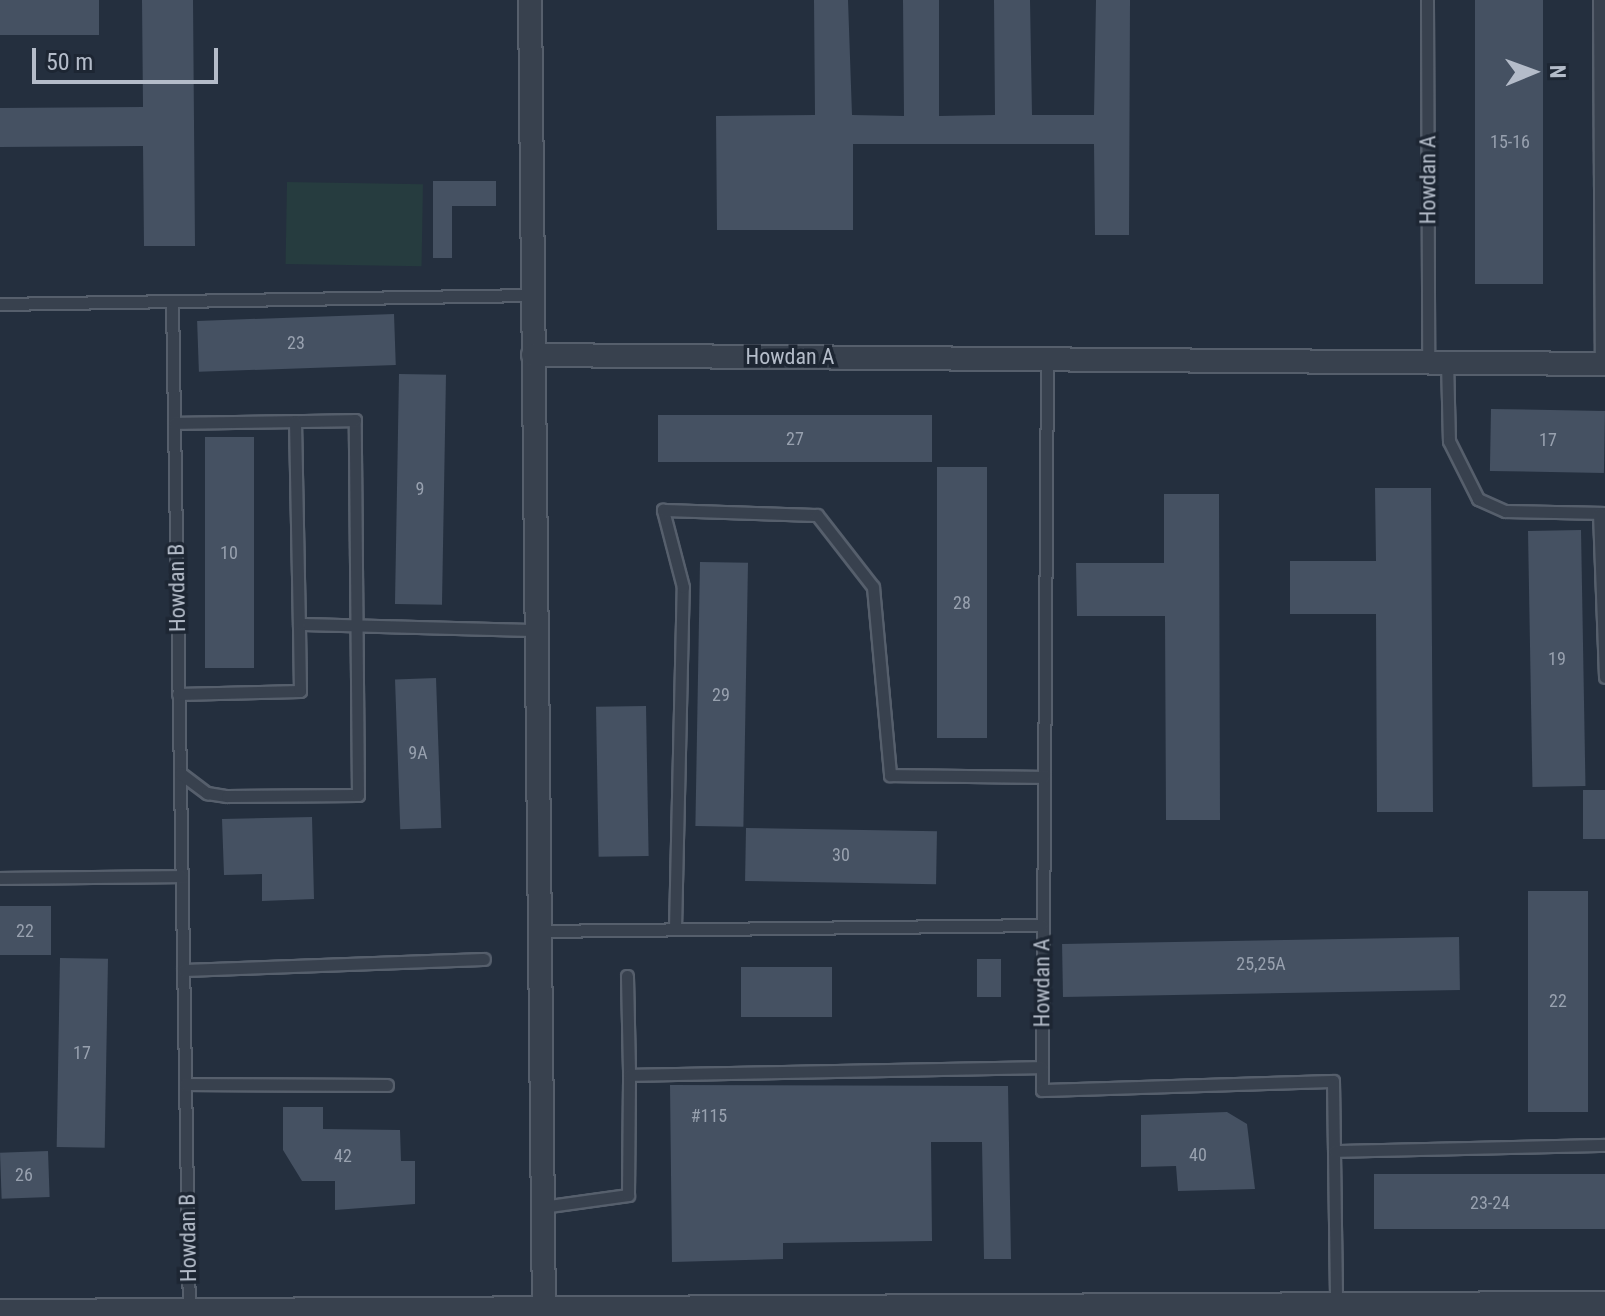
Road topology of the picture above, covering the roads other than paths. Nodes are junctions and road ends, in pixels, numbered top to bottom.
1 (530, 0) edge
2 (1427, 0) edge
3 (1599, 0) edge
4 (532, 295) junction
5 (172, 301) junction
6 (0, 304) edge
7 (533, 355) junction
8 (1047, 358) junction
9 (1438, 361) junction
10 (1603, 364) edge
11 (295, 421) junction
12 (174, 423) junction
13 (1602, 513) edge
14 (299, 624) junction
15 (357, 624) junction
16 (535, 630) junction
17 (1605, 677) edge
18 (178, 694) junction
19 (180, 773) junction
20 (1044, 777) junction
21 (182, 876) junction
22 (0, 878) edge
23 (1042, 925) junction
24 (675, 929) junction
25 (538, 931) junction
26 (484, 959) dead end
27 (183, 970) junction
28 (627, 976) dead end
29 (1042, 1067) junction
30 (629, 1075) junction
31 (185, 1084) junction
32 (387, 1085) dead end
33 (1605, 1145) edge
34 (1334, 1151) junction
35 (542, 1207) junction
36 (1605, 1306) edge
37 (1336, 1307) junction
38 (544, 1311) junction
39 (189, 1312) junction
40 (0, 1314) edge

1 - 4 street
2 - 9 lane, Howdan A
3 - 10 lane
4 - 5 lane
4 - 7 street
5 - 6 lane
5 - 12 lane, Howdan B
7 - 8 street, Howdan A
7 - 16 street
8 - 9 street, Howdan A
8 - 20 lane, Howdan A
9 - 10 street, Howdan A
9 - 13 lane
11 - 12 lane
11 - 14 lane
11 - 15 lane
12 - 18 lane, Howdan B
13 - 17 lane
14 - 15 lane
14 - 18 lane
15 - 16 lane
15 - 19 lane
16 - 25 street
18 - 19 lane, Howdan B
19 - 21 lane, Howdan B
20 - 23 lane, Howdan A
20 - 24 lane
21 - 22 lane
21 - 27 lane, Howdan B
23 - 24 lane
23 - 29 lane, Howdan A
24 - 25 lane
25 - 35 street
26 - 27 lane
27 - 31 lane, Howdan B
28 - 30 lane
29 - 30 lane
29 - 34 lane
30 - 35 lane
31 - 32 lane
31 - 39 lane, Howdan B
33 - 34 lane
34 - 37 lane
35 - 38 street
36 - 37 street
37 - 38 street
38 - 39 street
39 - 40 street

